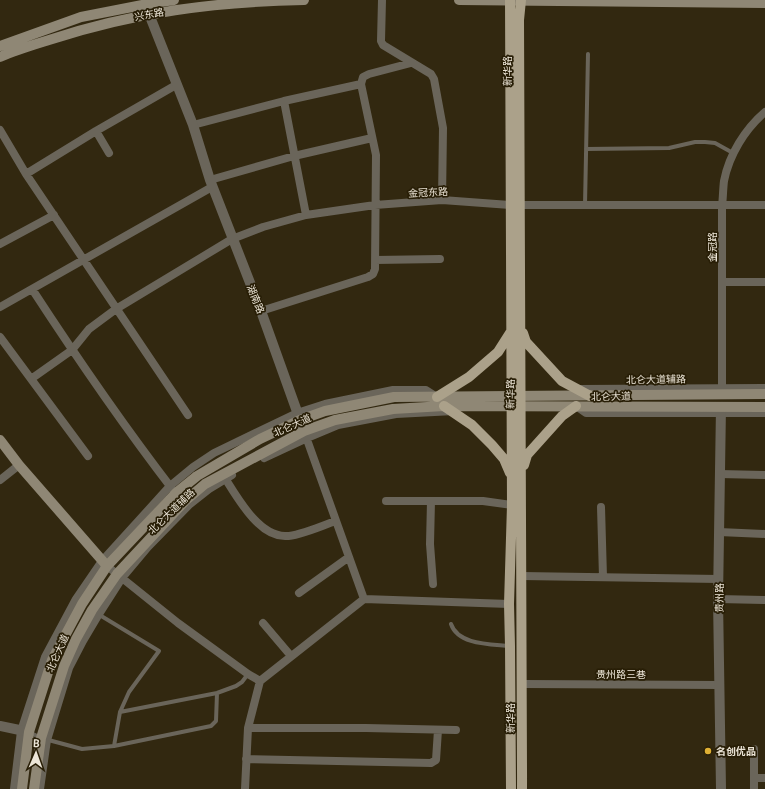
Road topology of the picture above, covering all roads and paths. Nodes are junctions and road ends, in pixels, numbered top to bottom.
1 (174, 0) edge
2 (304, 0) edge
3 (382, 0) edge
4 (458, 0) edge
5 (510, 0) edge
6 (521, 0) edge
7 (765, 3) edge
8 (147, 6) edge
9 (0, 46) edge
10 (588, 54) dead end
11 (0, 56) edge
12 (411, 63) junction
13 (360, 84) junction
14 (176, 85) junction
15 (284, 100) junction
16 (765, 112) edge
17 (193, 125) junction
18 (0, 130) edge
19 (96, 131) junction
20 (372, 138) junction
21 (586, 149) junction
22 (109, 153) dead end
23 (733, 153) junction
24 (294, 156) junction
25 (26, 174) junction
26 (211, 183) junction
27 (442, 200) junction
28 (376, 205) junction
29 (515, 206) junction
30 (586, 206) junction
31 (722, 206) junction
32 (765, 206) edge
33 (54, 215) junction
34 (306, 215) junction
35 (232, 240) junction
36 (0, 244) edge
37 (440, 258) dead end
38 (84, 260) junction
39 (375, 260) junction
40 (722, 282) junction
41 (765, 282) edge
42 (32, 289) junction
43 (0, 307) edge
44 (116, 309) junction
45 (261, 311) junction
46 (516, 329) junction
47 (0, 337) edge
48 (72, 350) junction
49 (31, 379) junction
50 (765, 388) edge
51 (578, 389) junction
52 (722, 391) junction
53 (765, 394) edge
54 (548, 396) junction
55 (590, 396) junction
56 (438, 397) junction
57 (517, 401) junction
58 (576, 406) junction
59 (765, 407) edge
60 (448, 408) junction
61 (721, 410) junction
62 (765, 413) edge
63 (188, 415) dead end
64 (299, 416) junction
65 (306, 435) junction
66 (0, 440) edge
67 (88, 456) dead end
68 (19, 465) junction
69 (719, 474) junction
70 (765, 475) edge
71 (224, 476) junction
72 (516, 477) junction
73 (0, 480) edge
74 (173, 489) junction
75 (386, 501) dead end
76 (431, 501) junction
77 (512, 505) junction
78 (601, 507) dead end
79 (336, 521) junction
80 (719, 532) junction
81 (765, 534) edge
82 (349, 556) junction
83 (104, 564) junction
84 (119, 576) junction
85 (522, 576) junction
86 (602, 576) junction
87 (719, 579) junction
88 (433, 584) dead end
89 (299, 593) dead end
90 (364, 599) junction
91 (718, 599) junction
92 (765, 600) edge
93 (509, 604) junction
94 (95, 612) junction
95 (263, 623) dead end
96 (451, 624) dead end
97 (510, 646) junction
98 (291, 656) junction
99 (248, 674) junction
100 (260, 681) junction
101 (523, 684) junction
102 (720, 685) junction
103 (218, 693) junction
104 (120, 712) junction
105 (0, 726) edge
106 (248, 728) junction
107 (438, 730) junction
108 (456, 730) dead end
109 (25, 731) junction
110 (44, 739) junction
111 (114, 746) junction
112 (754, 749) dead end
113 (246, 759) junction
114 (754, 778) junction
115 (765, 778) edge
116 (14, 789) edge
117 (22, 789) edge
118 (34, 789) edge
119 (40, 789) edge
120 (245, 789) edge
121 (511, 789) edge
122 (522, 789) edge
123 (721, 789) edge
124 (754, 789) edge

1 - 8 main road, 兴东路
2 - 8 main road, 兴东路
3 - 12 street
4 - 5 main road
5 - 6 main road
5 - 29 main road, 新华路
6 - 7 main road
6 - 29 main road, 新华路
8 - 9 main road, 兴东路
8 - 11 main road, 兴东路
8 - 14 street, 湖南路
10 - 21 lane
12 - 13 street
12 - 27 street
13 - 15 street
13 - 20 street
14 - 17 street, 湖南路
14 - 19 street
15 - 17 street
15 - 24 street
16 - 23 street, 金冠路
17 - 26 street, 湖南路
18 - 25 street
19 - 22 street
19 - 25 street
20 - 24 street
20 - 28 street
21 - 23 lane
21 - 30 lane
23 - 31 street, 金冠路
24 - 26 street
24 - 34 street
25 - 33 street
26 - 35 street, 湖南路
26 - 38 street
27 - 28 street, 金冠东路
27 - 29 street, 金冠东路
28 - 34 street, 金冠东路
28 - 39 street
29 - 30 street, 金冠东路
29 - 46 main road, 新华路
30 - 31 street, 金冠东路
31 - 32 street, 金冠东路
31 - 40 street, 金冠路
33 - 36 street
33 - 38 street
34 - 35 street, 金冠东路
35 - 44 street, 金冠东路
35 - 45 street, 湖南路
37 - 39 street
38 - 42 street
38 - 44 street
39 - 45 street
40 - 41 street
40 - 52 street, 金冠路
42 - 43 street
42 - 48 street
44 - 48 street, 金冠东路
44 - 63 street
45 - 64 street, 湖南路
46 - 51 main road
46 - 56 main road
46 - 57 main road, 新华路
47 - 49 street
48 - 49 street, 金冠东路
48 - 74 street
49 - 67 street
50 - 52 street, 北仑大道辅路
51 - 52 street, 北仑大道辅路
51 - 54 street, 北仑大道辅路
51 - 55 main road
52 - 53 main road, 北仑大道
52 - 55 main road, 北仑大道
54 - 55 main road, 北仑大道
54 - 57 main road, 北仑大道
56 - 57 main road, 北仑大道
56 - 64 main road, 北仑大道
57 - 58 main road, 北仑大道
57 - 60 main road, 北仑大道
57 - 72 main road, 新华路
58 - 61 main road, 北仑大道
58 - 72 main road
59 - 61 main road, 北仑大道
60 - 65 main road, 北仑大道
60 - 72 main road
61 - 62 street
61 - 69 street, 贵州路
64 - 65 street, 湖南路
64 - 74 main road, 北仑大道
65 - 71 main road, 北仑大道
65 - 79 street, 湖南路
66 - 68 main road
68 - 73 street
68 - 83 main road
69 - 70 street
69 - 80 street, 贵州路
71 - 79 street
71 - 84 main road, 北仑大道
72 - 77 main road, 新华路
72 - 85 main road, 新华路
74 - 83 main road, 北仑大道
75 - 76 street
76 - 77 street
76 - 88 street
77 - 93 main road, 新华路
78 - 86 street
79 - 82 street, 湖南路
80 - 81 street
80 - 87 street, 贵州路
82 - 89 street
82 - 90 street, 湖南路
83 - 84 street
83 - 109 main road, 北仑大道
84 - 94 main road, 北仑大道
84 - 99 street
85 - 86 street
85 - 101 main road, 新华路
86 - 87 street
87 - 91 street, 贵州路
90 - 93 street
90 - 98 street
91 - 92 street
91 - 102 street, 贵州路
93 - 97 main road, 新华路
94 - 104 lane
94 - 110 main road, 北仑大道
95 - 98 street
96 - 97 lane
97 - 121 main road, 新华路
98 - 100 street
99 - 100 street
99 - 103 lane
100 - 106 street
101 - 102 street, 贵州路三巷
101 - 122 main road, 新华路
102 - 123 street, 贵州路
103 - 104 lane
103 - 111 lane
104 - 111 lane
105 - 109 street
106 - 107 street
106 - 113 street
107 - 108 street
107 - 113 street
109 - 110 lane
109 - 116 street
109 - 117 main road, 北仑大道
110 - 111 lane
110 - 118 main road, 北仑大道
110 - 119 street
112 - 114 street
113 - 120 street
114 - 115 street
114 - 124 street

